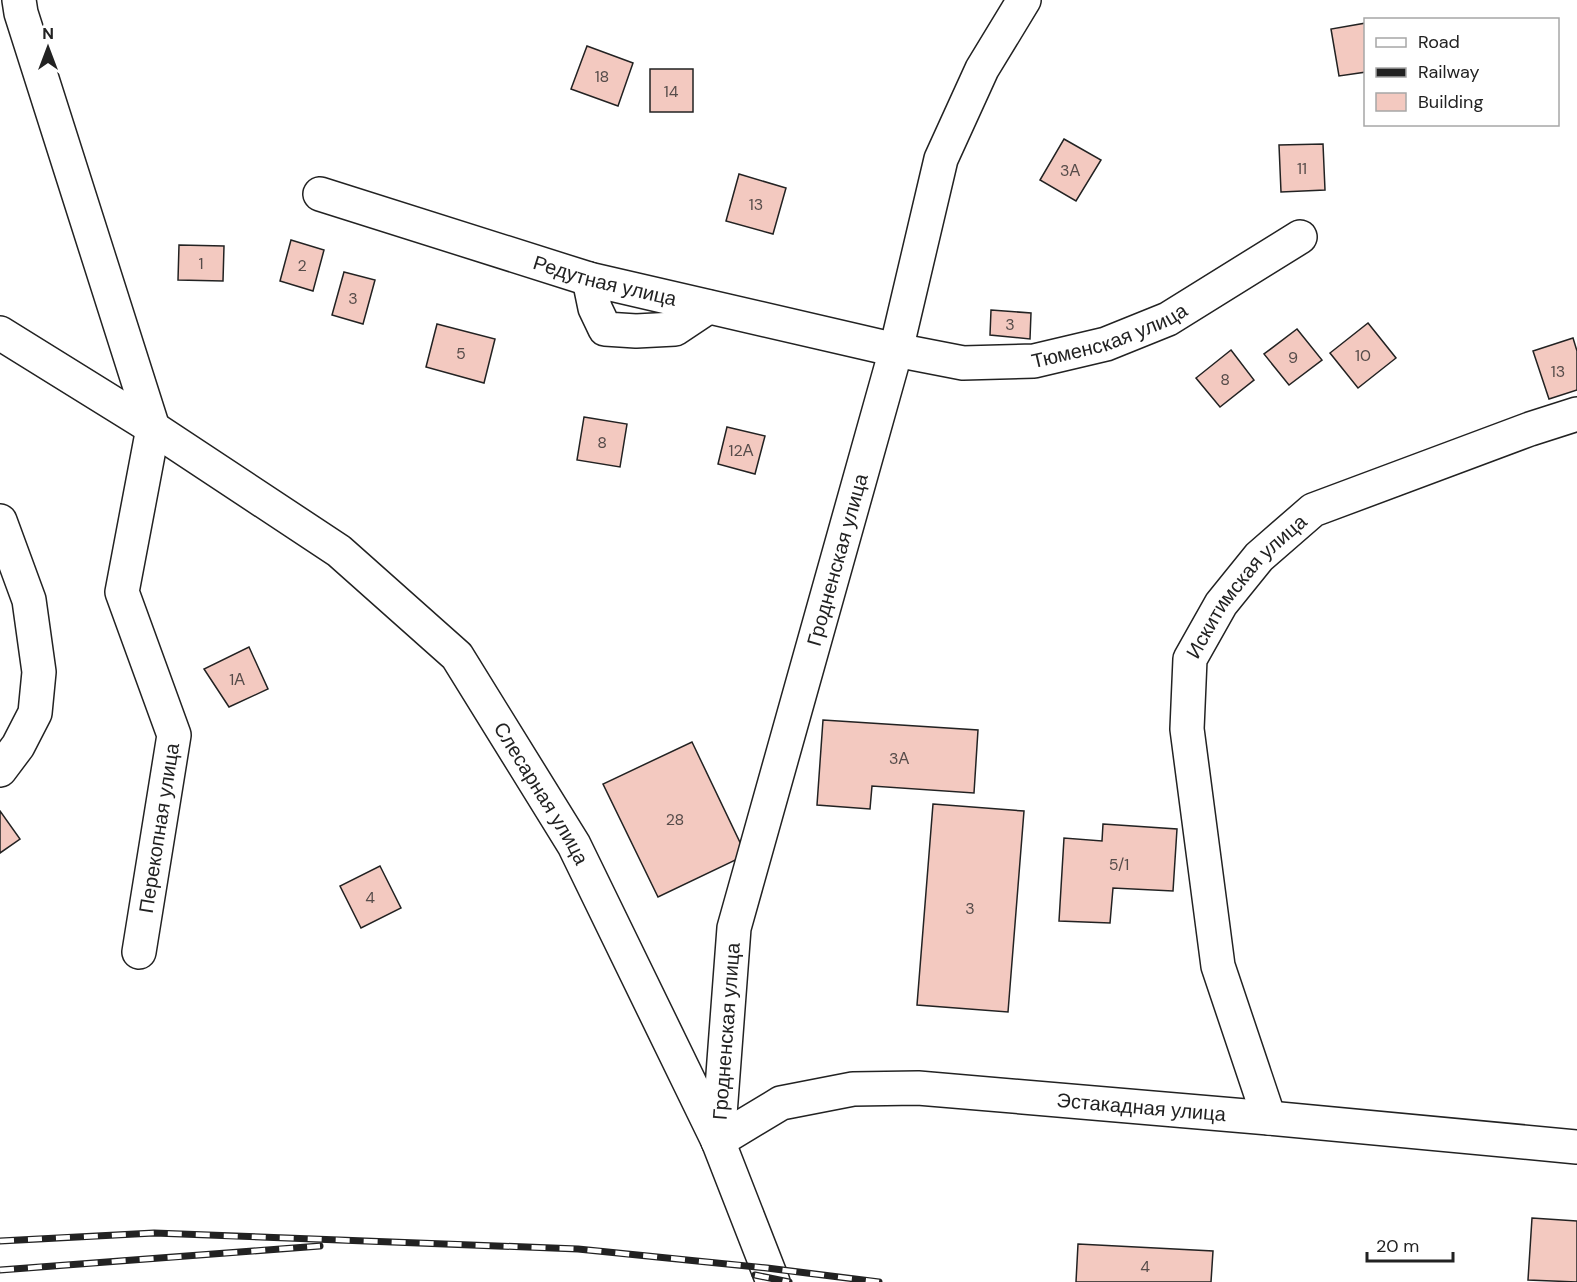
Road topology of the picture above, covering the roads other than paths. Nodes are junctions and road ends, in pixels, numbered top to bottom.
1 (19, 0) edge
2 (1024, 0) edge
3 (320, 194) dead end
4 (1300, 237) dead end
5 (589, 279) junction
6 (708, 306) junction
7 (0, 333) edge
8 (896, 350) junction
9 (1577, 414) edge
10 (153, 428) junction
11 (0, 521) edge
12 (0, 770) edge
13 (139, 952) dead end
14 (1269, 1118) junction
15 (718, 1141) junction
16 (1577, 1147) edge
17 (773, 1282) edge

1 - 10 street
2 - 8 street, Гродненская улица
3 - 5 street, Редутная улица
4 - 8 street, Тюменская улица
5 - 6 street, Редутная улица
5 - 6 street
6 - 8 street, Редутная улица
7 - 10 street, Слесарная улица
8 - 15 street, Гродненская улица
9 - 14 street, Искитимская улица
10 - 13 street, Перекопная улица
10 - 15 street, Слесарная улица
11 - 12 street
14 - 15 street, Эстакадная улица
14 - 16 street, Эстакадная улица
15 - 17 street, Слесарная улица

